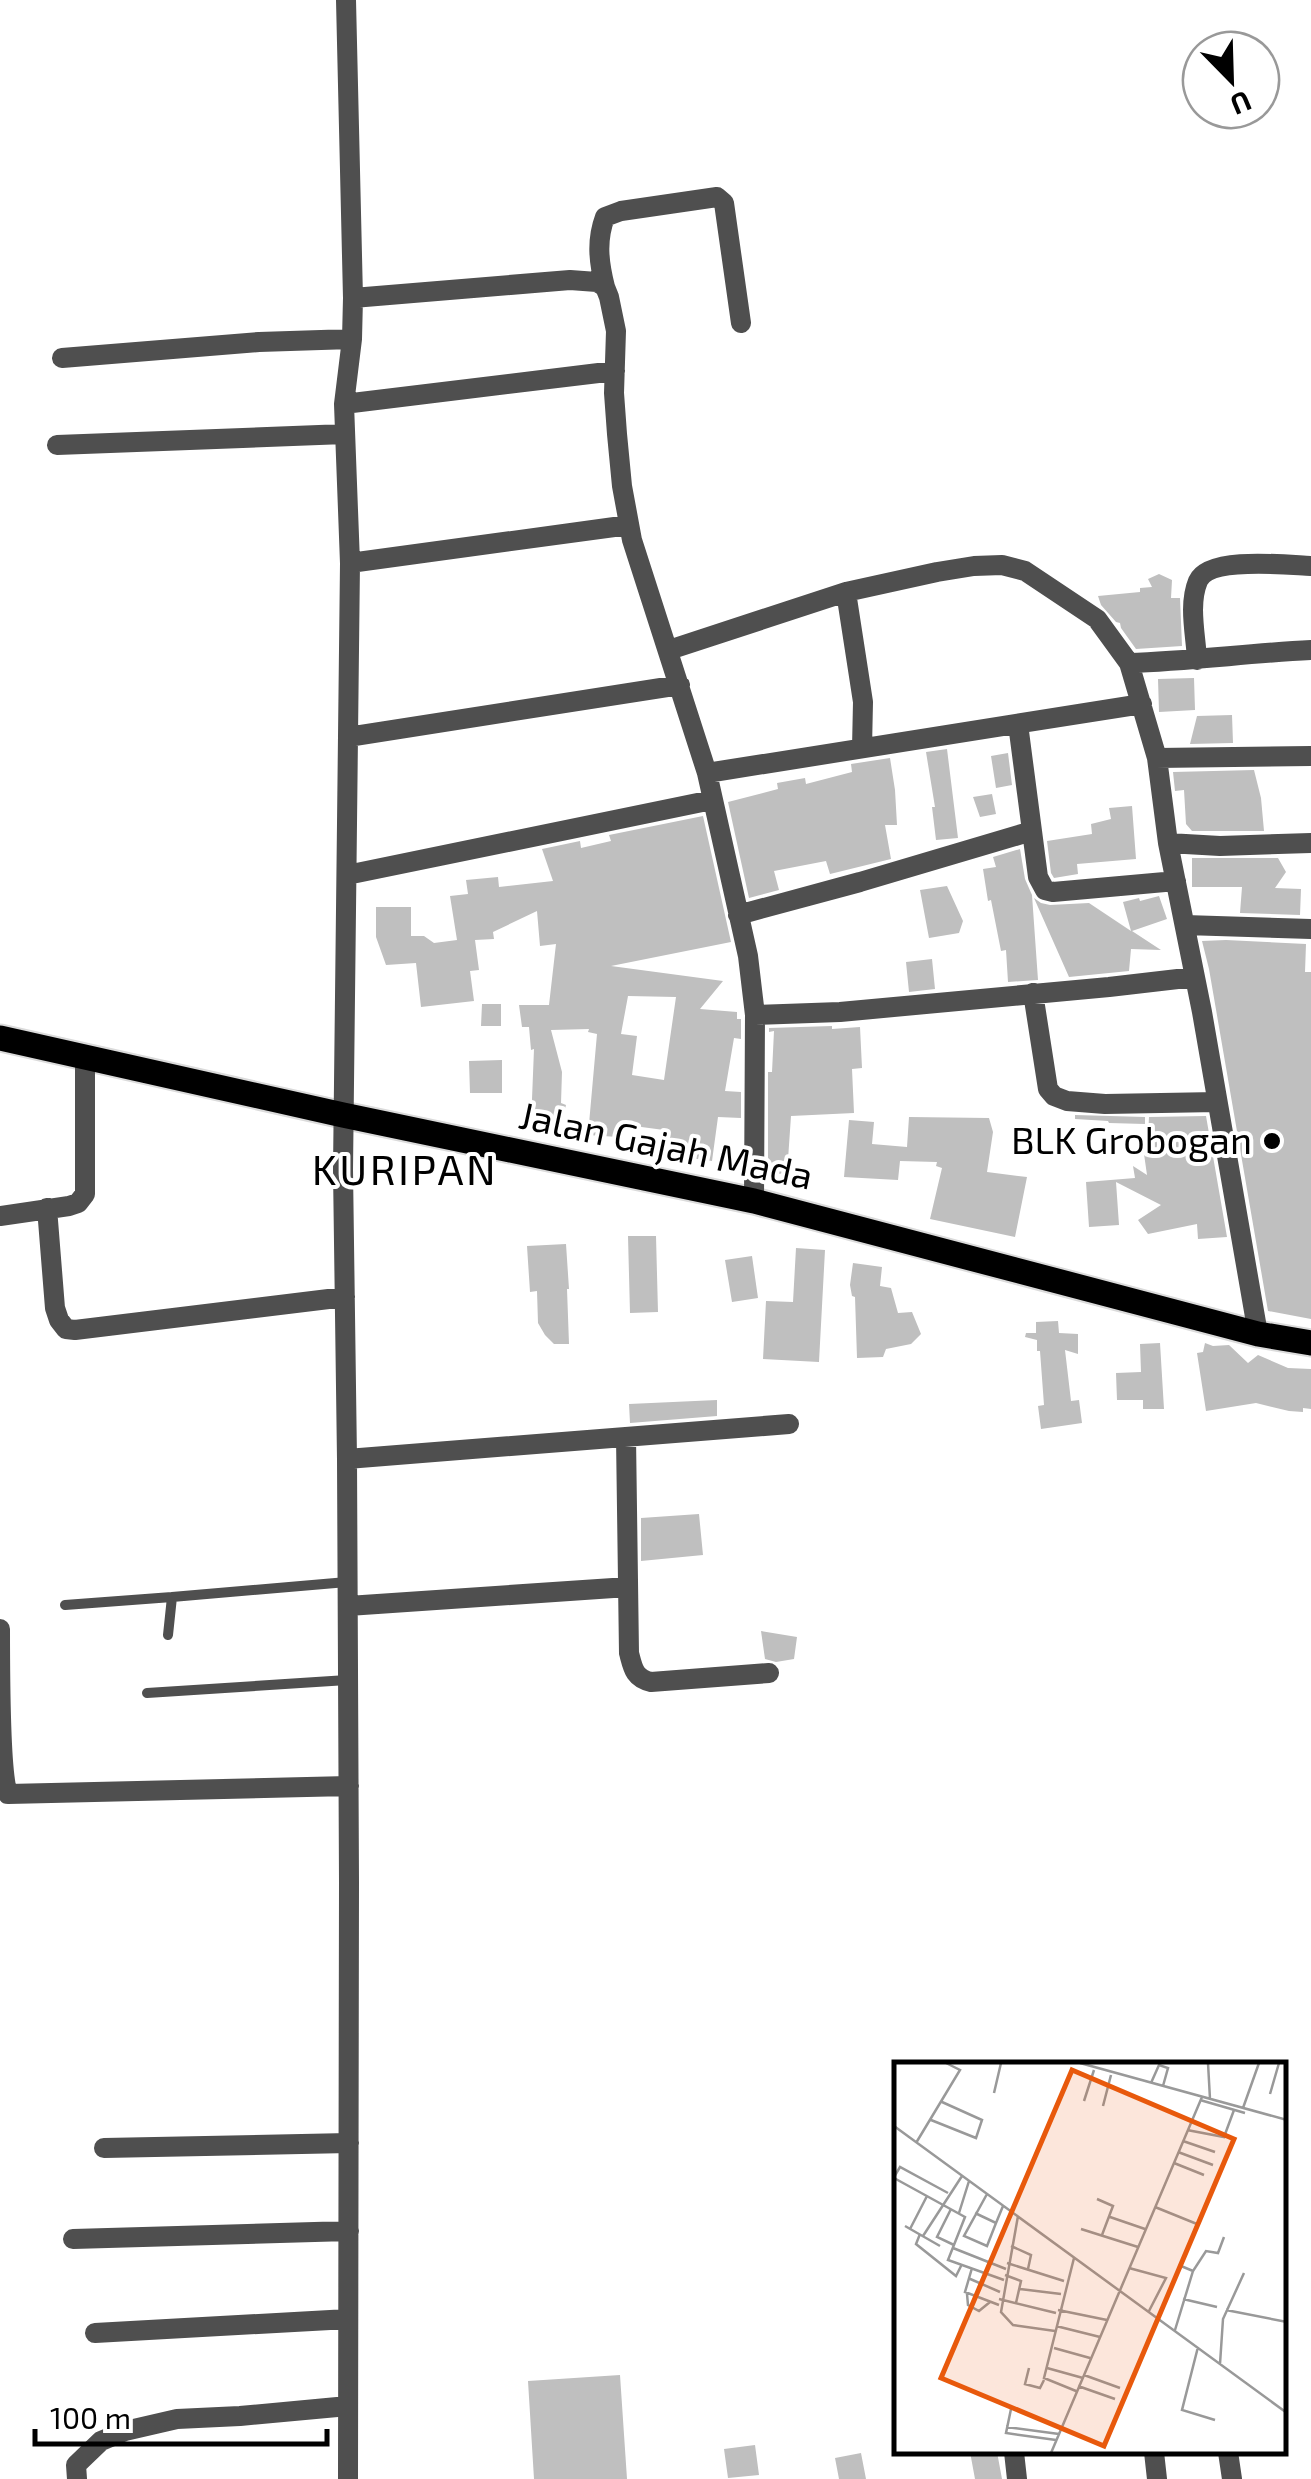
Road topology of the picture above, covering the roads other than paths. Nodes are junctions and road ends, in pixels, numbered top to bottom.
1 (346, 0) edge
2 (605, 288) junction
3 (353, 298) junction
4 (741, 323) dead end
5 (352, 339) junction
6 (62, 358) dead end
7 (615, 370) junction
8 (344, 404) junction
9 (345, 434) junction
10 (57, 446) dead end
11 (629, 524) junction
12 (350, 562) junction
13 (1311, 566) edge
14 (846, 592) junction
15 (668, 650) junction
16 (1311, 650) edge
17 (1197, 660) junction
18 (1129, 662) junction
19 (680, 685) junction
20 (1142, 704) junction
21 (1018, 724) junction
22 (348, 736) junction
23 (862, 748) junction
24 (1311, 756) edge
25 (1158, 758) junction
26 (708, 772) junction
27 (712, 800) junction
28 (1032, 831) junction
29 (1311, 843) edge
30 (1168, 844) junction
31 (347, 875) junction
32 (1176, 881) junction
33 (738, 915) junction
34 (1185, 926) junction
35 (1311, 929) edge
36 (1195, 977) junction
37 (1033, 993) junction
38 (755, 1015) junction
39 (0, 1038) edge
40 (84, 1058) junction
41 (1217, 1102) junction
42 (343, 1115) junction
43 (754, 1201) junction
44 (47, 1208) junction
45 (0, 1216) edge
46 (345, 1297) junction
47 (1258, 1334) junction
48 (1311, 1343) edge
49 (789, 1424) dead end
50 (626, 1437) junction
51 (347, 1459) junction
52 (348, 1582) junction
53 (628, 1588) junction
54 (172, 1597) junction
55 (65, 1604) dead end
56 (348, 1606) junction
57 (0, 1629) edge
58 (168, 1636) dead end
59 (769, 1673) dead end
60 (348, 1680) junction
61 (147, 1693) dead end
62 (349, 1786) junction
63 (348, 2143) junction
64 (104, 2148) dead end
65 (348, 2230) junction
66 (73, 2239) dead end
67 (348, 2318) junction
68 (95, 2333) dead end
69 (348, 2406) junction
70 (1014, 2454) edge
71 (1154, 2454) edge
72 (1228, 2454) edge
73 (76, 2479) edge
74 (348, 2479) edge
75 (1017, 2479) edge
76 (1157, 2479) edge
77 (1232, 2479) edge

1 - 3 street
2 - 3 street
2 - 4 street
2 - 7 street
3 - 5 street
5 - 6 street
5 - 8 street
7 - 8 street
7 - 11 street
8 - 9 street
9 - 10 street
9 - 12 street
11 - 12 street
11 - 15 street
12 - 22 street
13 - 17 street
14 - 15 street
14 - 18 street
14 - 23 street
15 - 19 street
16 - 17 street
17 - 18 street
18 - 20 street
19 - 22 street
19 - 26 street
20 - 21 street
20 - 25 street
21 - 23 street
21 - 28 street
22 - 31 street
23 - 26 street
24 - 25 street
25 - 30 street
26 - 27 street
27 - 31 street
27 - 33 street
28 - 32 street
28 - 33 street
29 - 30 street
30 - 32 street
31 - 42 street
32 - 34 street
33 - 38 street
34 - 35 street
34 - 36 street
36 - 37 street
36 - 41 street
37 - 38 street
37 - 41 street
38 - 43 street
39 - 40 main road, Jalan Gajah Mada
40 - 42 main road, Jalan Gajah Mada
40 - 44 street
41 - 47 street
42 - 43 main road, Jalan Gajah Mada
42 - 46 street
43 - 47 main road, Jalan Gajah Mada
44 - 45 street
44 - 46 street
46 - 51 street
47 - 48 main road, Jalan Gajah Mada
49 - 50 street
50 - 51 street
50 - 53 street
51 - 52 street
52 - 54 lane
52 - 56 street
53 - 56 street
53 - 59 street
54 - 55 lane
54 - 58 lane
56 - 60 street
57 - 62 street
60 - 61 lane
60 - 62 street
62 - 63 street
63 - 64 street
63 - 65 street
65 - 66 street
65 - 67 street
67 - 68 street
67 - 69 street
69 - 73 street
69 - 74 street
70 - 75 street
71 - 76 street
72 - 77 street

